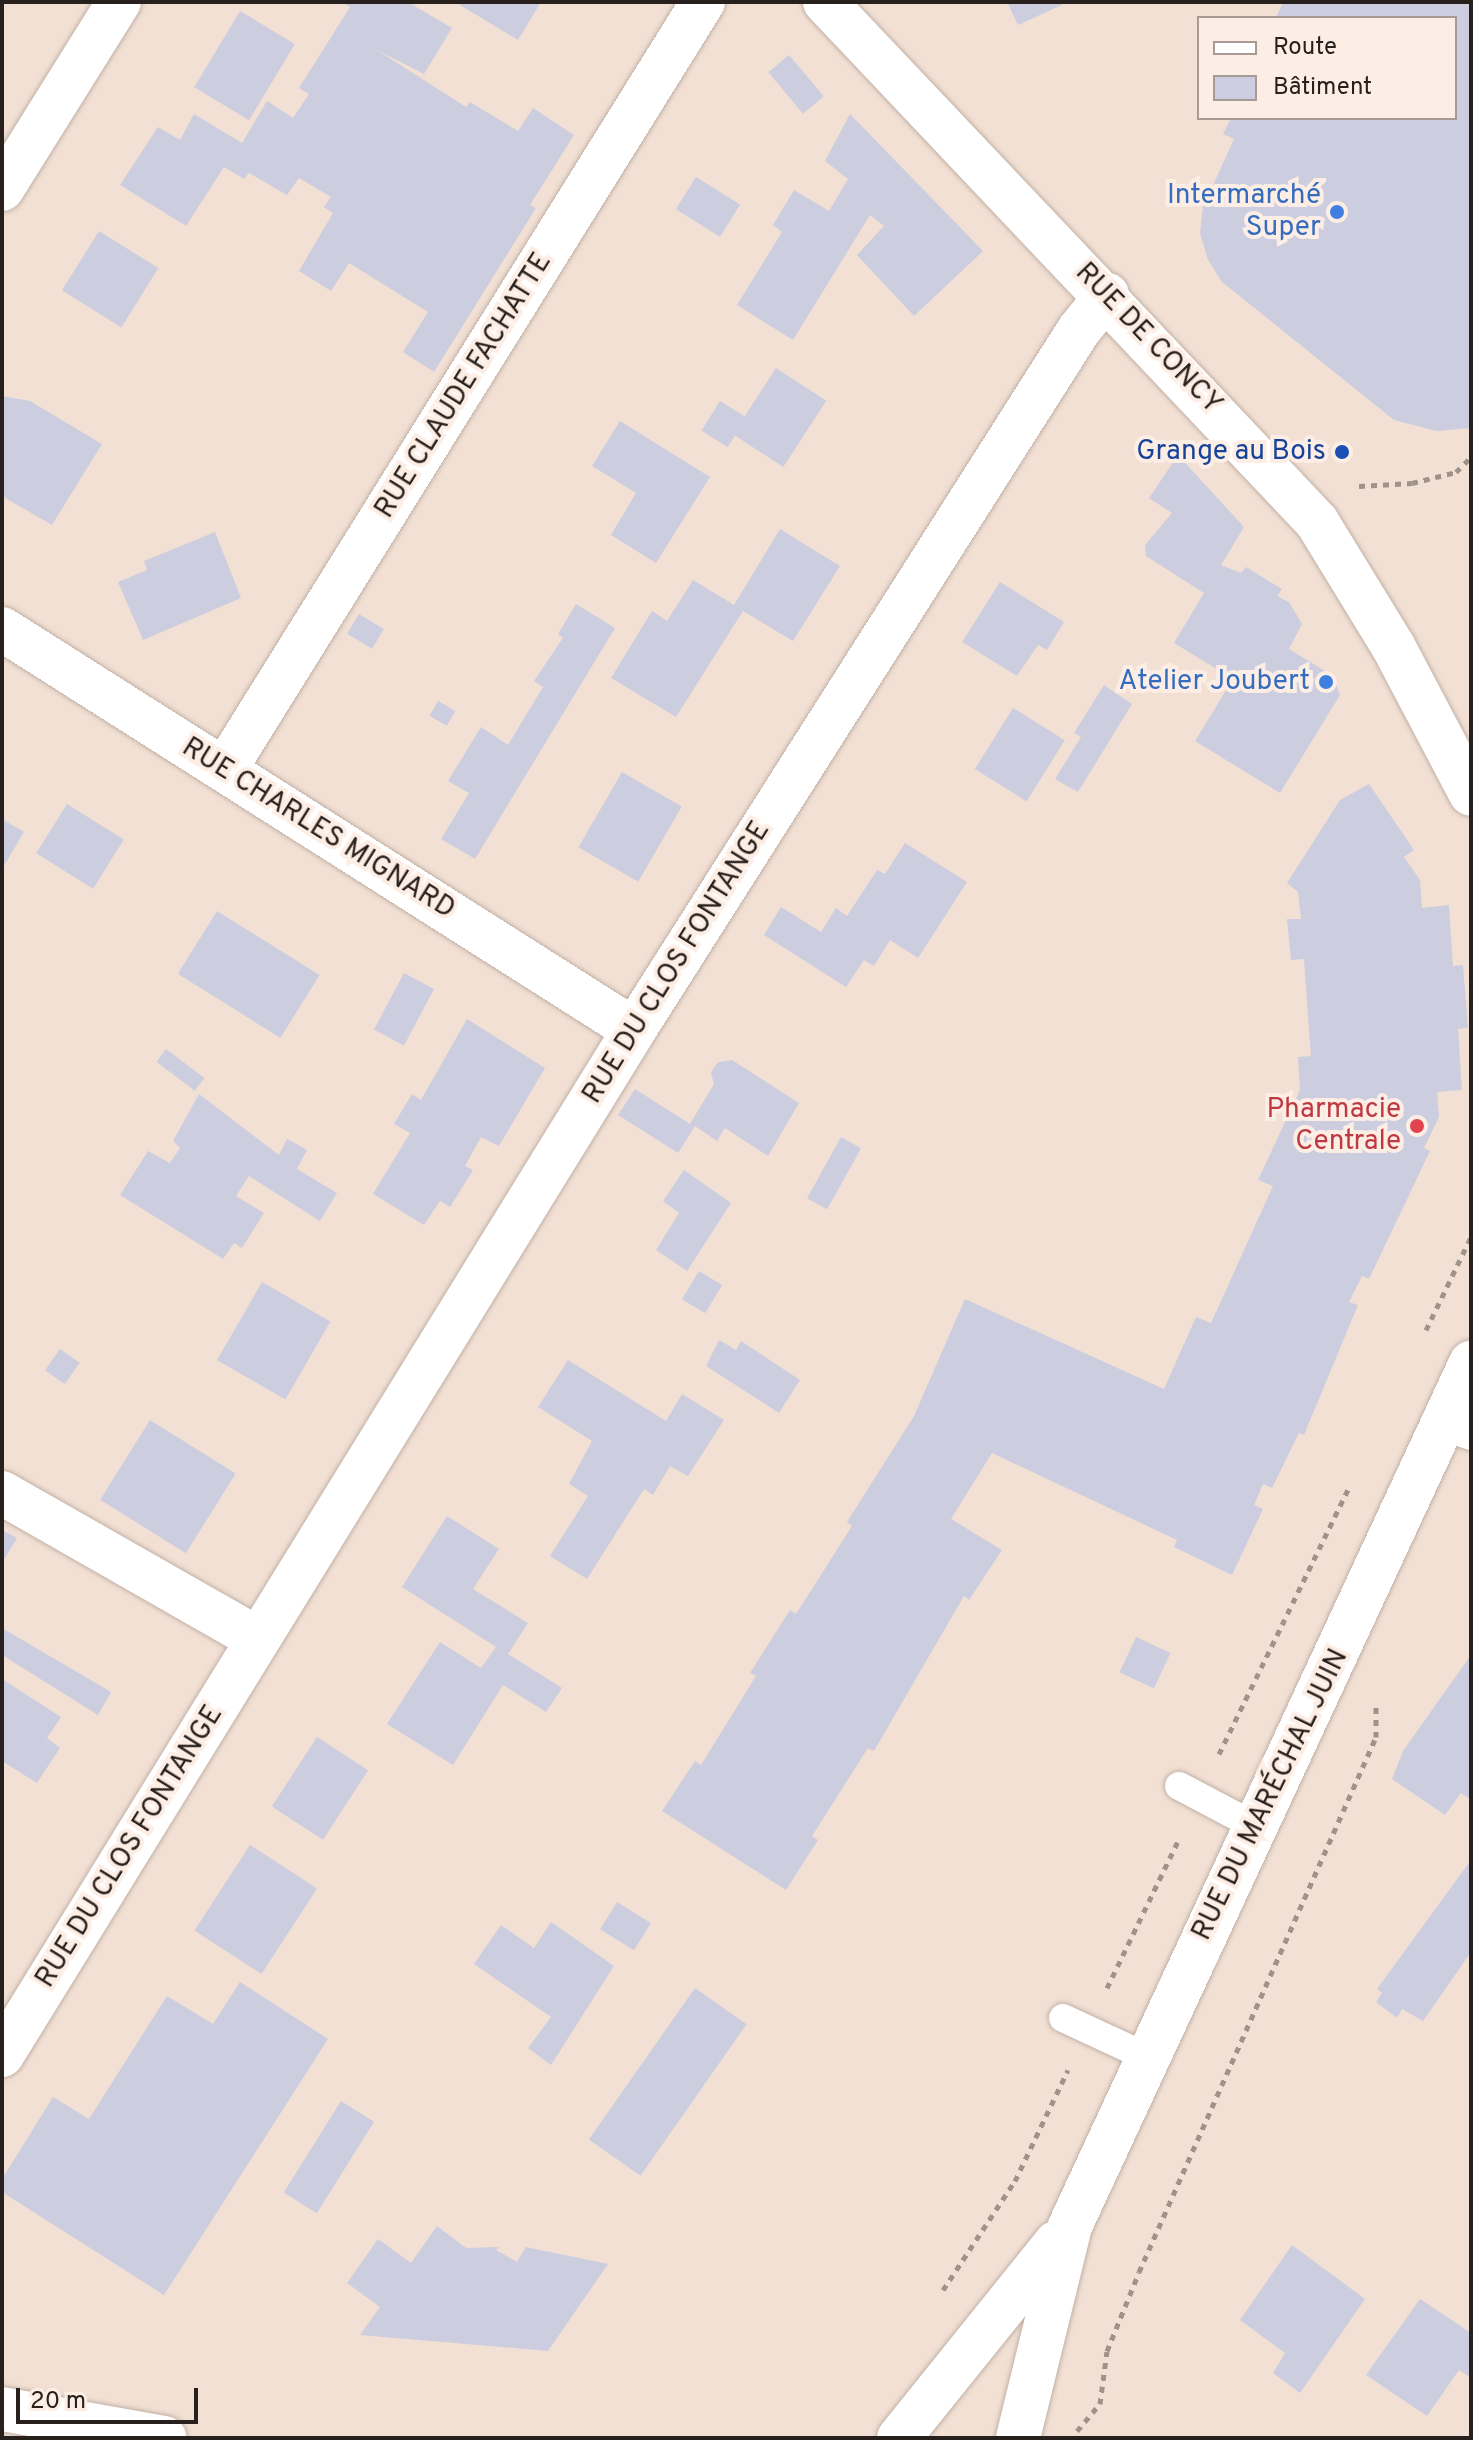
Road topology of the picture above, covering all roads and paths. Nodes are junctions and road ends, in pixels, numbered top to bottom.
1 (119, 2) edge
2 (703, 2) edge
3 (825, 2) edge
4 (2, 189) edge
5 (1107, 295) junction
6 (1471, 457) edge
7 (1288, 491) junction
8 (2, 629) edge
9 (225, 769) junction
10 (1471, 794) edge
11 (634, 1030) junction
12 (1471, 1363) edge
13 (1458, 1432) edge
14 (2, 1493) edge
15 (258, 1639) junction
16 (1376, 1691) dead end
17 (1179, 1786) dead end
18 (1253, 1825) junction
19 (1063, 2018) dead end
20 (2, 2055) edge
21 (1147, 2057) junction
22 (1070, 2226) junction
23 (2, 2409) edge
24 (164, 2438) edge
25 (899, 2438) edge
26 (1018, 2438) edge
27 (1071, 2438) edge

1 - 4 street
2 - 9 street, RUE CLAUDE FACHATTE
3 - 5 street, RUE DE CONCY
5 - 7 street, RUE DE CONCY
5 - 11 street, RUE DU CLOS FONTANGE
6 - 7 path
7 - 10 street, RUE DE CONCY
8 - 9 street, RUE CHARLES MIGNARD
9 - 11 street, RUE CHARLES MIGNARD
11 - 15 street, RUE DU CLOS FONTANGE
12 - 13 street, RUE DU MARÉCHAL JUIN
13 - 18 street, RUE DU MARÉCHAL JUIN
14 - 15 street
15 - 20 street, RUE DU CLOS FONTANGE
16 - 27 path
17 - 18 lane
18 - 21 street, RUE DU MARÉCHAL JUIN
19 - 21 lane
21 - 22 street, RUE DU MARÉCHAL JUIN
22 - 25 street, RUE DU MARÉCHAL JUIN
22 - 26 street, RUE DU MARÉCHAL JUIN
23 - 24 street

